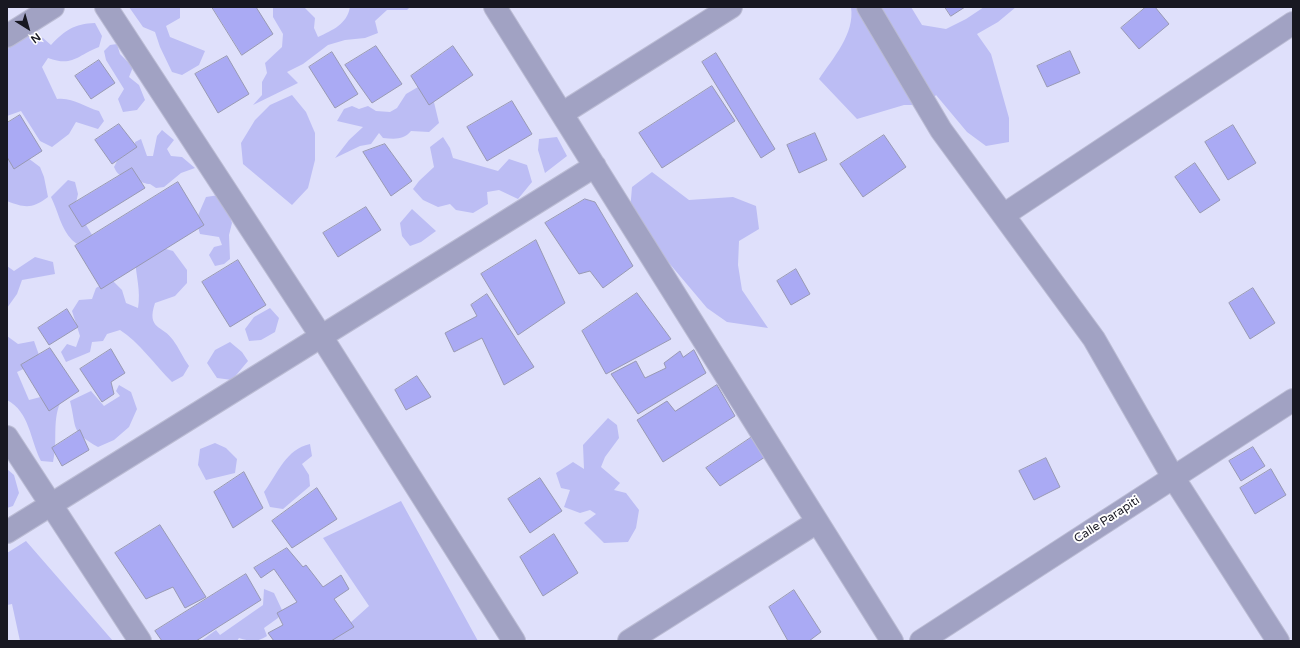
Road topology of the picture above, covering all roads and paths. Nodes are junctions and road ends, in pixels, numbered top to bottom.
1 (53, 7) edge
2 (106, 7) edge
3 (496, 7) edge
4 (731, 7) edge
5 (868, 7) edge
6 (1293, 23) edge
7 (7, 36) edge
8 (563, 113) junction
9 (595, 166) junction
10 (1005, 214) junction
11 (321, 336) junction
12 (1293, 400) edge
13 (7, 437) edge
14 (1173, 477) junction
15 (51, 505) junction
16 (817, 522) junction
17 (7, 532) edge
18 (140, 641) edge
19 (514, 641) edge
20 (629, 641) edge
21 (892, 641) edge
22 (921, 641) edge
23 (1278, 641) edge

1 - 7 street
2 - 11 street
3 - 8 street
4 - 8 street
5 - 10 street
6 - 10 street
8 - 9 street
9 - 11 street
9 - 16 street
10 - 14 street
11 - 15 street
11 - 19 street
12 - 14 street, Calle Parapiti
13 - 15 street
14 - 22 street, Calle Parapiti
14 - 23 street
15 - 17 street
15 - 18 street
16 - 20 street
16 - 21 street

